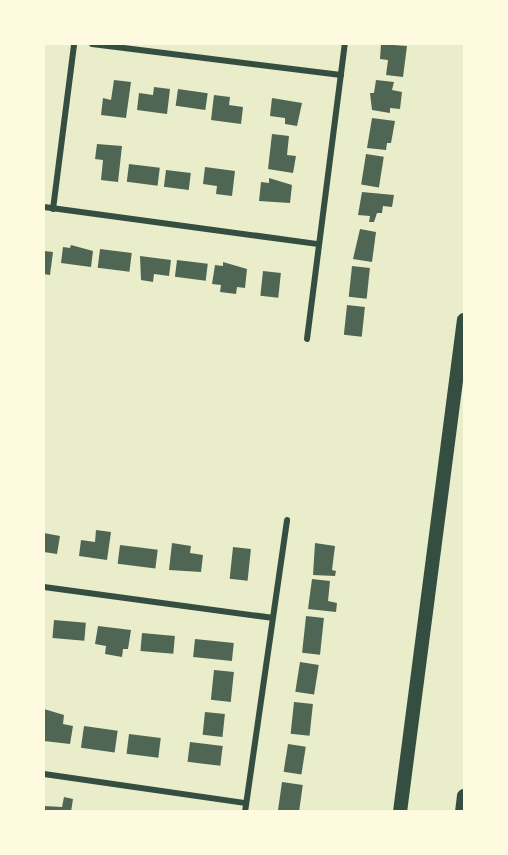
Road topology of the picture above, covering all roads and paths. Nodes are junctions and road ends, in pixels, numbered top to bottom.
1 (74, 44) edge
2 (92, 44) edge
3 (345, 44) edge
4 (340, 75) junction
5 (44, 207) edge
6 (52, 208) junction
7 (319, 244) junction
8 (465, 320) edge
9 (307, 339) dead end
10 (287, 520) dead end
11 (44, 587) edge
12 (272, 618) junction
13 (44, 774) edge
14 (465, 796) edge
15 (246, 803) junction
16 (245, 812) edge
17 (400, 812) edge
18 (462, 812) edge

1 - 6 street
2 - 4 street
3 - 4 street
4 - 7 street
5 - 6 street
6 - 7 street
7 - 9 street
8 - 17 highway
10 - 12 street
11 - 12 street
12 - 15 street
13 - 15 street
14 - 18 highway
15 - 16 street

